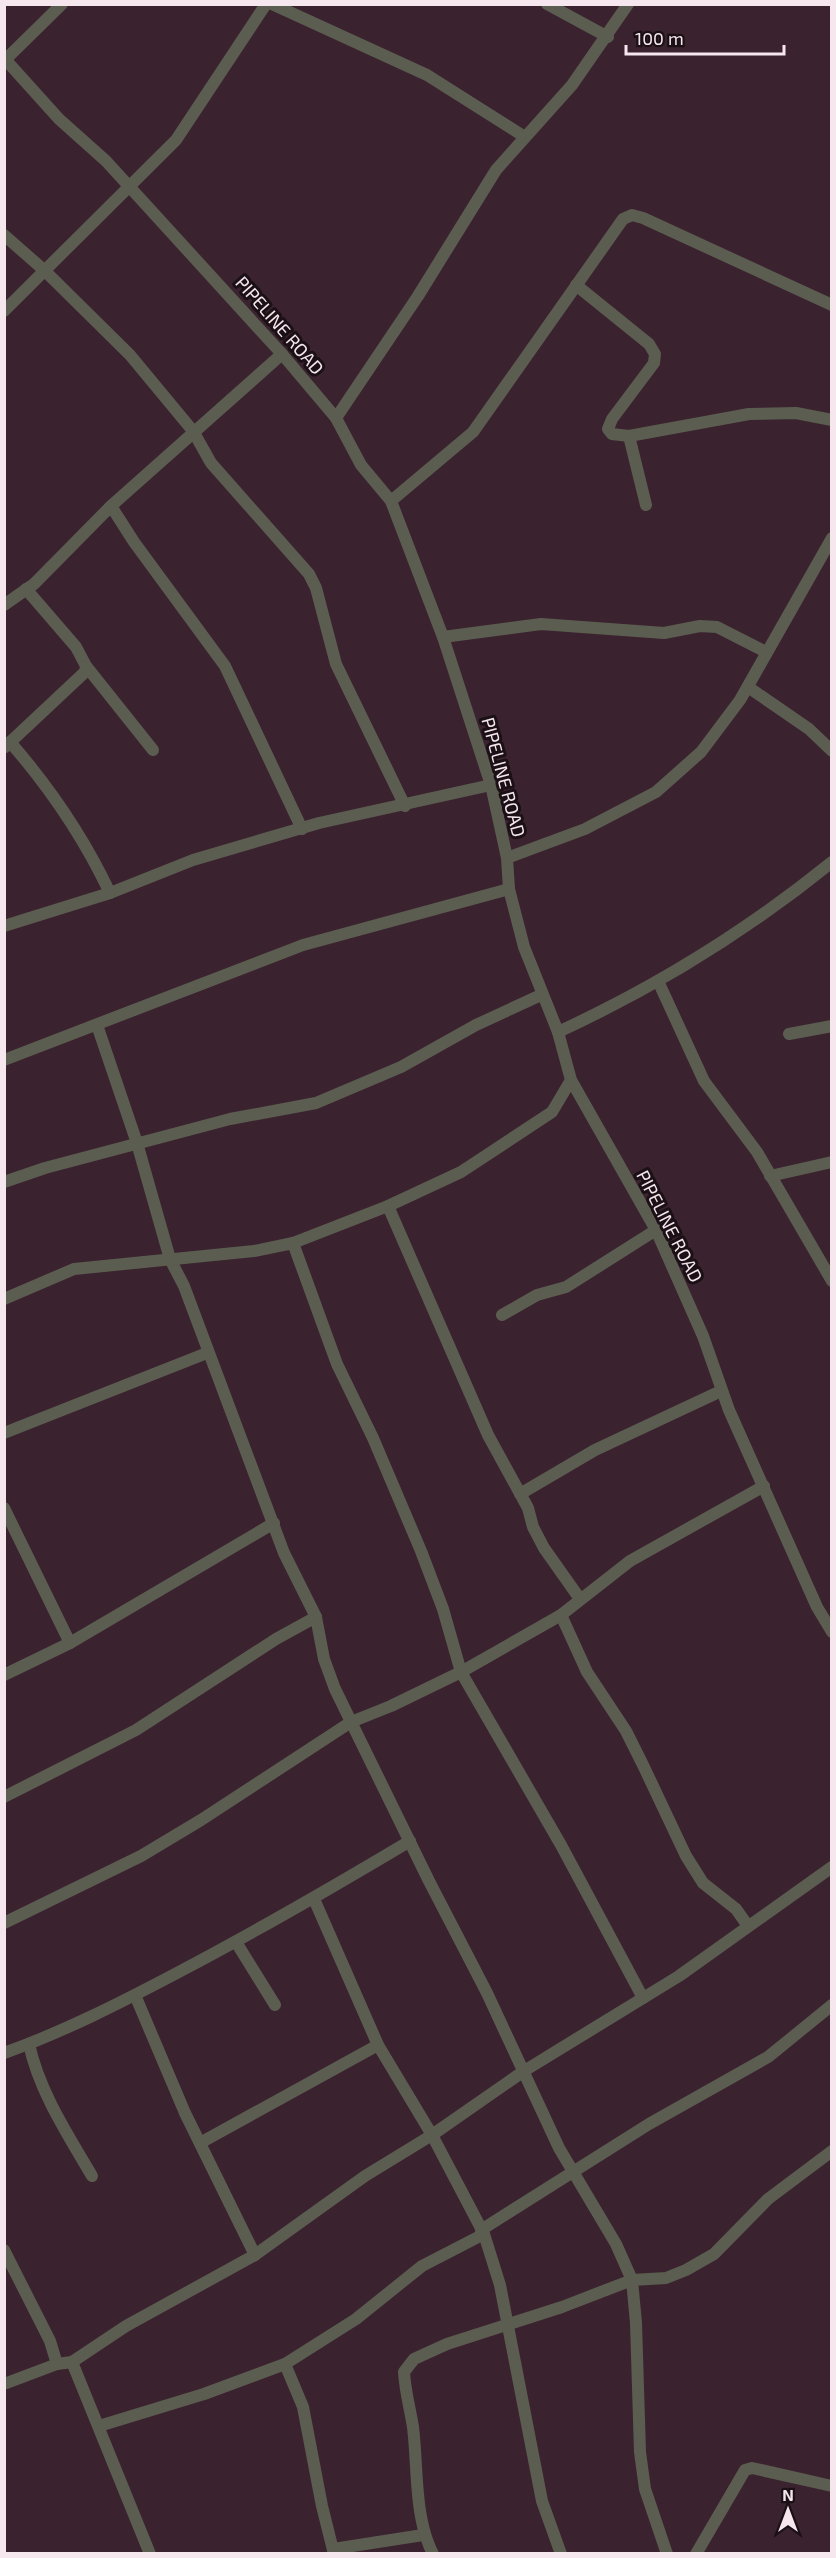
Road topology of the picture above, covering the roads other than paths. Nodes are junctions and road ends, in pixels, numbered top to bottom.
1 (62, 4) edge
2 (266, 4) edge
3 (272, 4) edge
4 (547, 4) edge
5 (628, 4) edge
6 (608, 37) junction
7 (5, 60) edge
8 (525, 137) junction
9 (129, 189) junction
10 (4, 235) edge
11 (45, 271) junction
12 (576, 285) junction
13 (831, 305) edge
14 (4, 311) edge
15 (282, 354) junction
16 (336, 418) junction
17 (831, 420) edge
18 (193, 431) junction
19 (629, 436) junction
20 (391, 501) junction
21 (646, 505) dead end
22 (111, 506) junction
23 (831, 538) edge
24 (26, 589) junction
25 (4, 605) edge
26 (443, 637) junction
27 (766, 652) junction
28 (86, 666) junction
29 (748, 687) junction
30 (7, 745) edge
31 (153, 750) dead end
32 (831, 751) edge
33 (491, 784) junction
34 (405, 806) junction
35 (302, 829) junction
36 (507, 858) junction
37 (831, 862) edge
38 (509, 889) junction
39 (110, 893) junction
40 (4, 926) edge
41 (658, 981) junction
42 (541, 995) junction
43 (97, 1025) junction
44 (831, 1026) edge
45 (558, 1032) junction
46 (789, 1034) dead end
47 (4, 1060) edge
48 (571, 1080) junction
49 (137, 1143) junction
50 (831, 1162) edge
51 (770, 1176) junction
52 (4, 1182) edge
53 (388, 1206) junction
54 (656, 1230) junction
55 (293, 1243) junction
56 (170, 1259) junction
57 (831, 1281) edge
58 (4, 1299) edge
59 (502, 1315) dead end
60 (207, 1353) junction
61 (721, 1391) junction
62 (4, 1433) edge
63 (764, 1486) junction
64 (520, 1494) junction
65 (4, 1508) edge
66 (274, 1523) junction
67 (580, 1599) junction
68 (561, 1615) junction
69 (316, 1617) junction
70 (831, 1632) edge
71 (70, 1643) junction
72 (461, 1672) junction
73 (4, 1675) edge
74 (351, 1722) junction
75 (4, 1797) edge
76 (410, 1841) junction
77 (831, 1867) edge
78 (314, 1899) junction
79 (4, 1923) edge
80 (748, 1926) junction
81 (236, 1942) junction
82 (135, 1995) junction
83 (643, 1998) junction
84 (275, 2005) dead end
85 (831, 2005) edge
86 (29, 2044) junction
87 (378, 2045) junction
88 (4, 2053) edge
89 (524, 2071) junction
90 (432, 2134) junction
91 (200, 2143) junction
92 (831, 2151) edge
93 (572, 2171) junction
94 (92, 2176) dead end
95 (482, 2232) junction
96 (4, 2250) edge
97 (255, 2254) junction
98 (632, 2280) junction
99 (507, 2324) junction
100 (72, 2362) junction
101 (57, 2364) junction
102 (285, 2364) junction
103 (4, 2384) edge
104 (99, 2426) junction
105 (831, 2486) edge
106 (423, 2535) junction
107 (334, 2551) edge
108 (150, 2553) edge
109 (433, 2553) edge
110 (561, 2553) edge
111 (667, 2553) edge
112 (696, 2553) edge

1 - 7 street
2 - 9 street
3 - 8 street
4 - 6 street
5 - 6 street
6 - 8 street
7 - 9 street, PIPELINE ROAD
8 - 16 street
9 - 11 street
9 - 15 street, PIPELINE ROAD
10 - 11 street
11 - 14 street
11 - 18 street
12 - 13 street
12 - 19 street
12 - 20 street
15 - 16 street, PIPELINE ROAD
15 - 18 street
16 - 20 street, PIPELINE ROAD
17 - 19 street
18 - 22 street
18 - 34 street
19 - 21 street
20 - 26 street, PIPELINE ROAD
22 - 24 street
22 - 35 street
23 - 27 street
24 - 25 street
24 - 28 street
26 - 27 street
26 - 33 street, PIPELINE ROAD
27 - 29 street
28 - 30 street
28 - 31 street
29 - 32 street
29 - 36 street
30 - 39 street
33 - 34 street
33 - 36 street, PIPELINE ROAD
34 - 35 street
35 - 39 street
36 - 38 street, PIPELINE ROAD
37 - 41 street
38 - 42 street, PIPELINE ROAD
38 - 43 street
39 - 40 street
41 - 45 street
41 - 51 street
42 - 45 street, PIPELINE ROAD
42 - 49 street
43 - 47 street
43 - 49 street
44 - 46 street
45 - 48 street, PIPELINE ROAD
48 - 53 street
48 - 54 street, PIPELINE ROAD
49 - 52 street
49 - 56 street
50 - 51 street
51 - 57 street
53 - 55 street
53 - 64 street
54 - 59 street
54 - 61 street, PIPELINE ROAD
55 - 56 street
55 - 72 street
56 - 58 street
56 - 60 street
60 - 62 street
60 - 66 street
61 - 63 street, PIPELINE ROAD
61 - 64 street
63 - 67 street
63 - 70 street, PIPELINE ROAD
64 - 67 street
65 - 71 street
66 - 69 street
66 - 71 street
67 - 68 street
68 - 72 street
68 - 80 street
69 - 74 street
69 - 75 street
71 - 73 street
72 - 74 street
72 - 83 street
74 - 76 street
74 - 79 street
76 - 78 street
76 - 89 street
77 - 80 street
78 - 81 street
78 - 87 street
80 - 83 street
81 - 82 street
81 - 84 street
82 - 86 street
82 - 91 street
83 - 89 street
85 - 93 street
86 - 88 street
86 - 94 street
87 - 90 street
87 - 91 street
89 - 90 street
89 - 93 street
90 - 95 street
90 - 97 street
91 - 97 street
92 - 98 street
93 - 95 street
93 - 98 street
95 - 99 street
95 - 102 street
96 - 101 street
97 - 100 street
98 - 99 street
98 - 111 street
99 - 106 street
99 - 110 street
100 - 101 street
100 - 104 street
101 - 103 street
102 - 104 street
102 - 107 street
104 - 108 street
105 - 112 street
106 - 107 street
106 - 109 street

